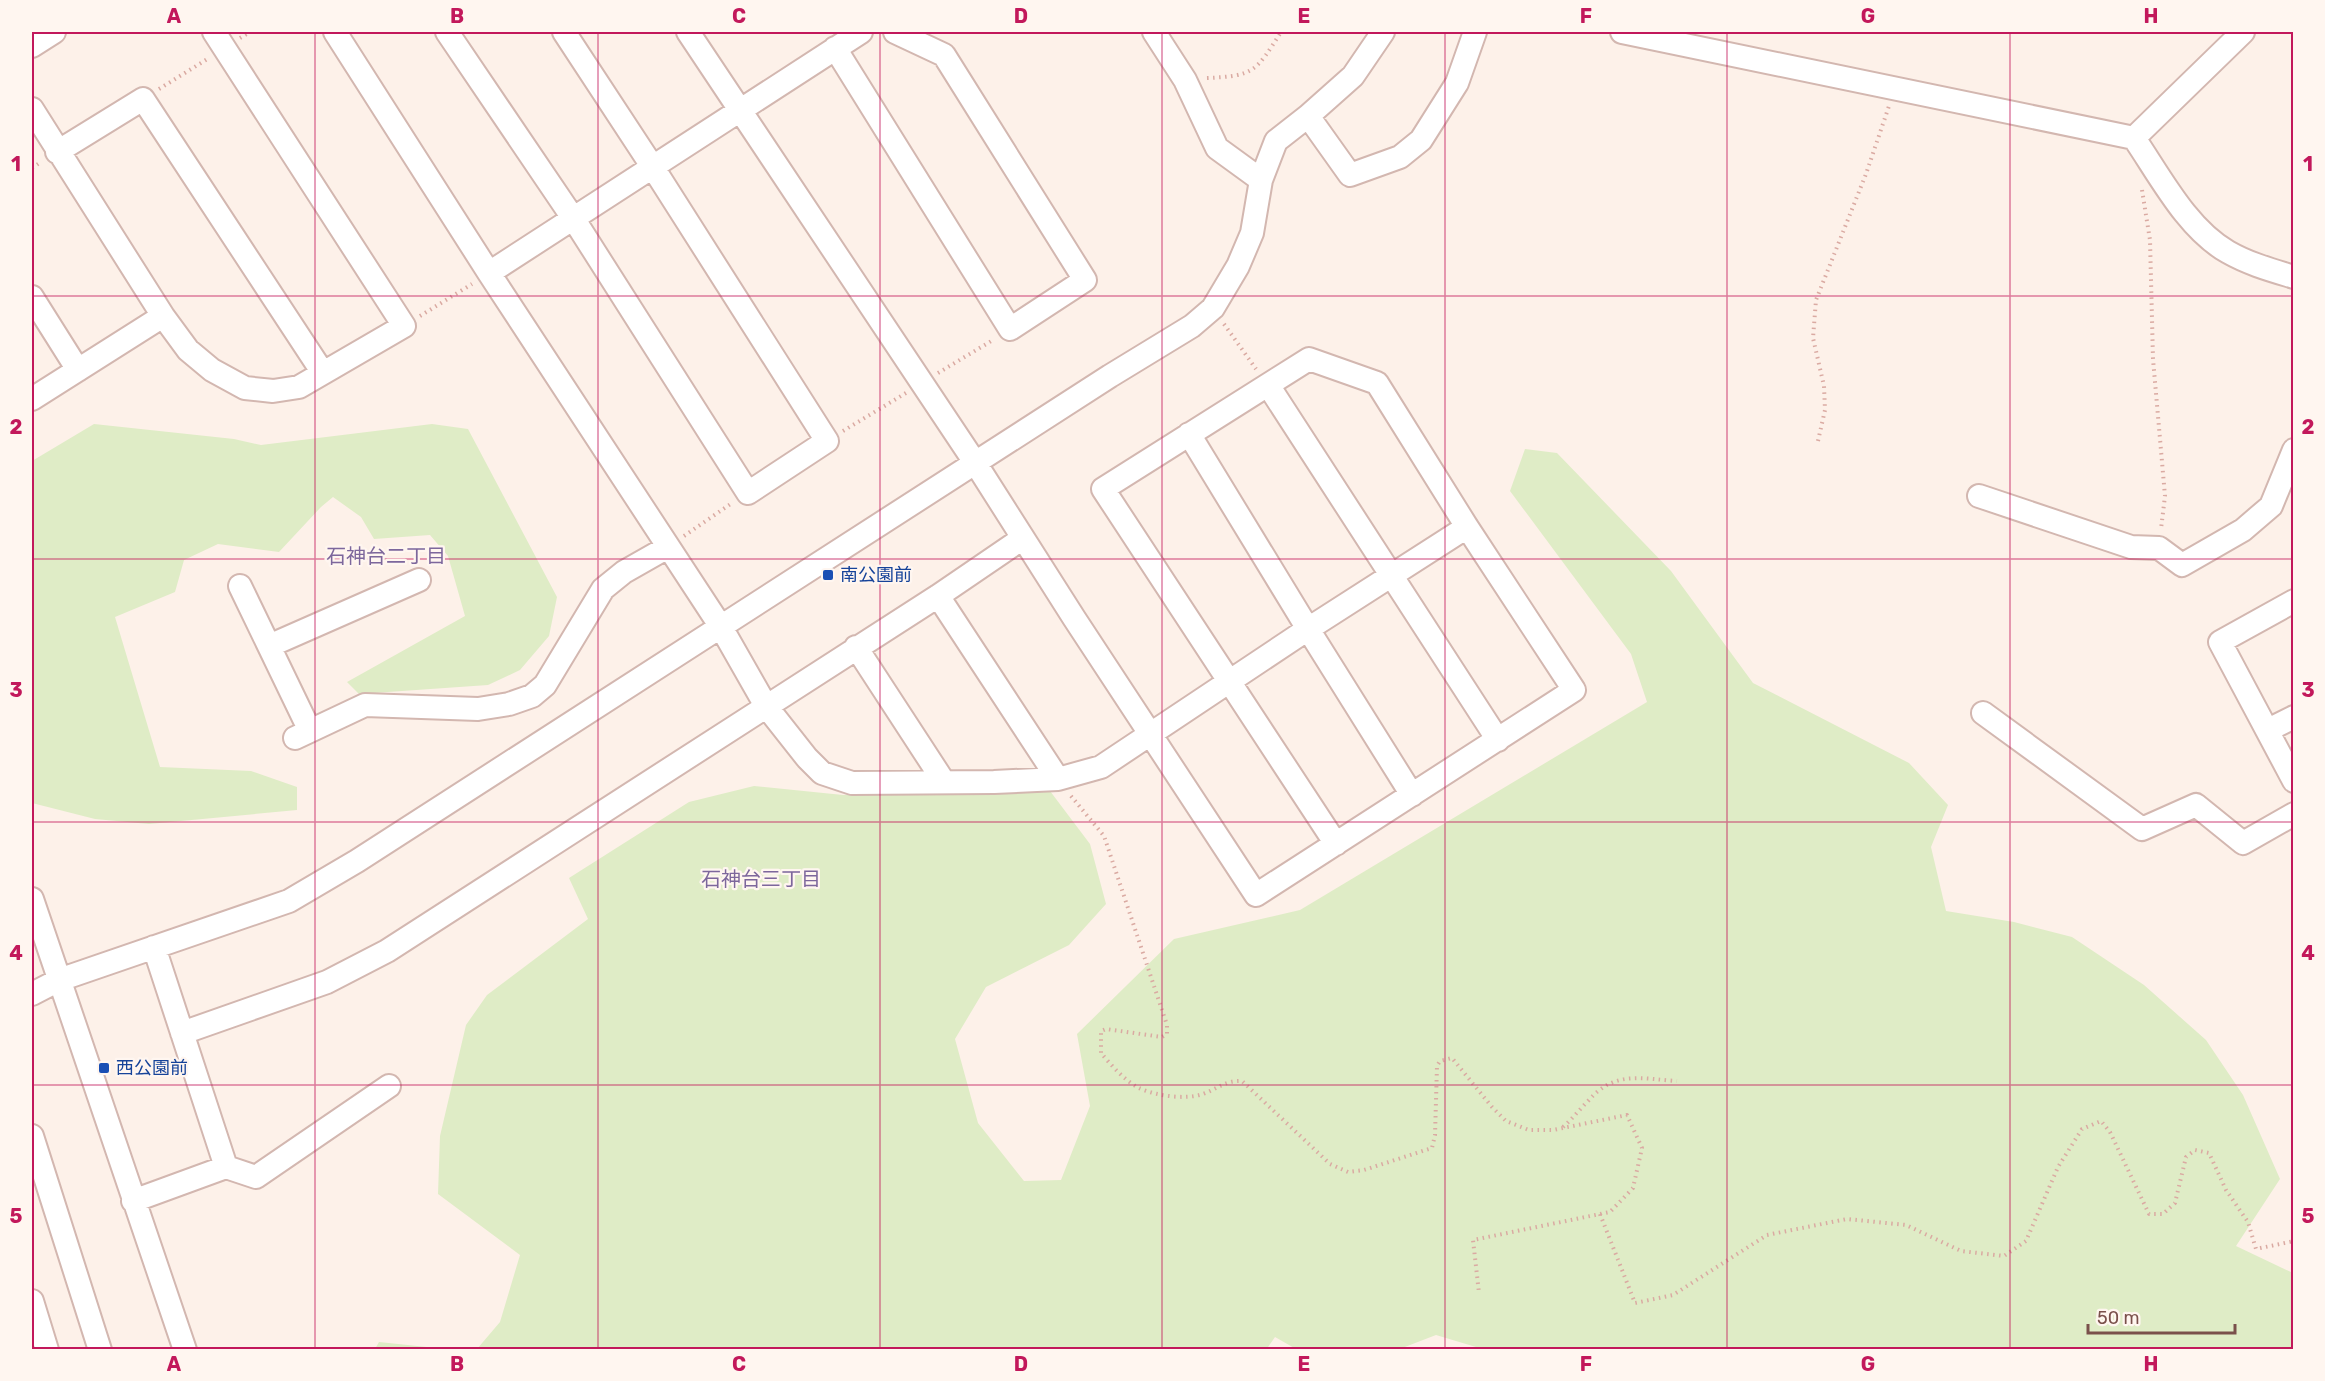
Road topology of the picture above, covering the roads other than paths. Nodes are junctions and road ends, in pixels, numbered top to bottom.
1 (54, 32) edge
2 (334, 32) edge
3 (447, 32) edge
4 (564, 32) edge
5 (688, 32) edge
6 (861, 32) edge
7 (895, 32) edge
8 (1154, 32) edge
9 (1383, 32) edge
10 (1475, 32) edge
11 (1622, 32) edge
12 (2243, 32) edge
13 (220, 40) edge
14 (32, 46) edge
15 (835, 48) junction
16 (32, 109) edge
17 (741, 109) junction
18 (1308, 116) junction
19 (2134, 138) junction
20 (57, 152) junction
21 (652, 166) junction
22 (1261, 180) junction
23 (573, 218) junction
24 (489, 273) junction
25 (2294, 277) edge
26 (32, 297) edge
27 (163, 316) junction
28 (78, 370) junction
29 (323, 373) junction
30 (1268, 385) junction
31 (32, 399) edge
32 (1189, 434) junction
33 (2294, 450) edge
34 (976, 464) junction
35 (1978, 496) dead end
36 (1467, 527) junction
37 (1023, 538) junction
38 (668, 547) junction
39 (1391, 576) junction
40 (420, 580) dead end
41 (240, 586) dead end
42 (938, 596) junction
43 (2294, 601) edge
44 (721, 627) junction
45 (1308, 630) junction
46 (268, 646) junction
47 (856, 647) junction
48 (1230, 683) junction
49 (766, 706) junction
50 (1983, 713) dead end
51 (2294, 717) edge
52 (2268, 730) junction
53 (1150, 735) junction
54 (1498, 740) junction
55 (1058, 779) junction
56 (2294, 781) edge
57 (944, 782) junction
58 (1412, 795) junction
59 (2294, 814) edge
60 (1336, 844) junction
61 (32, 899) edge
62 (154, 947) junction
63 (58, 980) junction
64 (32, 994) edge
65 (182, 1033) junction
66 (389, 1086) dead end
67 (32, 1136) edge
68 (226, 1167) junction
69 (133, 1201) junction
70 (32, 1302) edge
71 (47, 1350) edge
72 (100, 1350) edge
73 (185, 1350) edge

1 - 14 street
2 - 24 street
3 - 23 street
4 - 21 street
5 - 17 street
6 - 15 street
7 - 15 street
8 - 22 street
9 - 18 street
10 - 18 street
11 - 19 street
12 - 19 street
13 - 29 street
15 - 17 street
16 - 20 street
17 - 21 street
17 - 34 street
18 - 22 street
19 - 25 street
20 - 27 street
20 - 29 street
21 - 23 street
21 - 23 street
22 - 34 street
23 - 24 street
24 - 38 street
26 - 28 street
27 - 28 street
27 - 29 street
28 - 31 street
30 - 32 street
30 - 36 street
30 - 39 street
32 - 45 street
32 - 48 street
33 - 35 street
34 - 37 street
34 - 44 street
36 - 39 street
36 - 54 street
37 - 42 street
37 - 53 street
38 - 44 street
38 - 46 street
39 - 45 street
39 - 54 street
40 - 46 street
41 - 46 street
42 - 47 street
42 - 55 street
43 - 52 street
44 - 49 street
44 - 62 street
45 - 48 street
45 - 58 street
47 - 49 street
47 - 57 street
48 - 53 street
48 - 60 street
49 - 57 street
49 - 65 street
50 - 59 street
51 - 52 street
52 - 56 street
53 - 55 street
53 - 60 street
54 - 58 street
55 - 57 street
58 - 60 street
61 - 63 street
62 - 63 street
62 - 65 street
63 - 64 street
63 - 69 street
65 - 68 street
66 - 68 street
67 - 72 street
68 - 69 street
69 - 73 street
70 - 71 street

